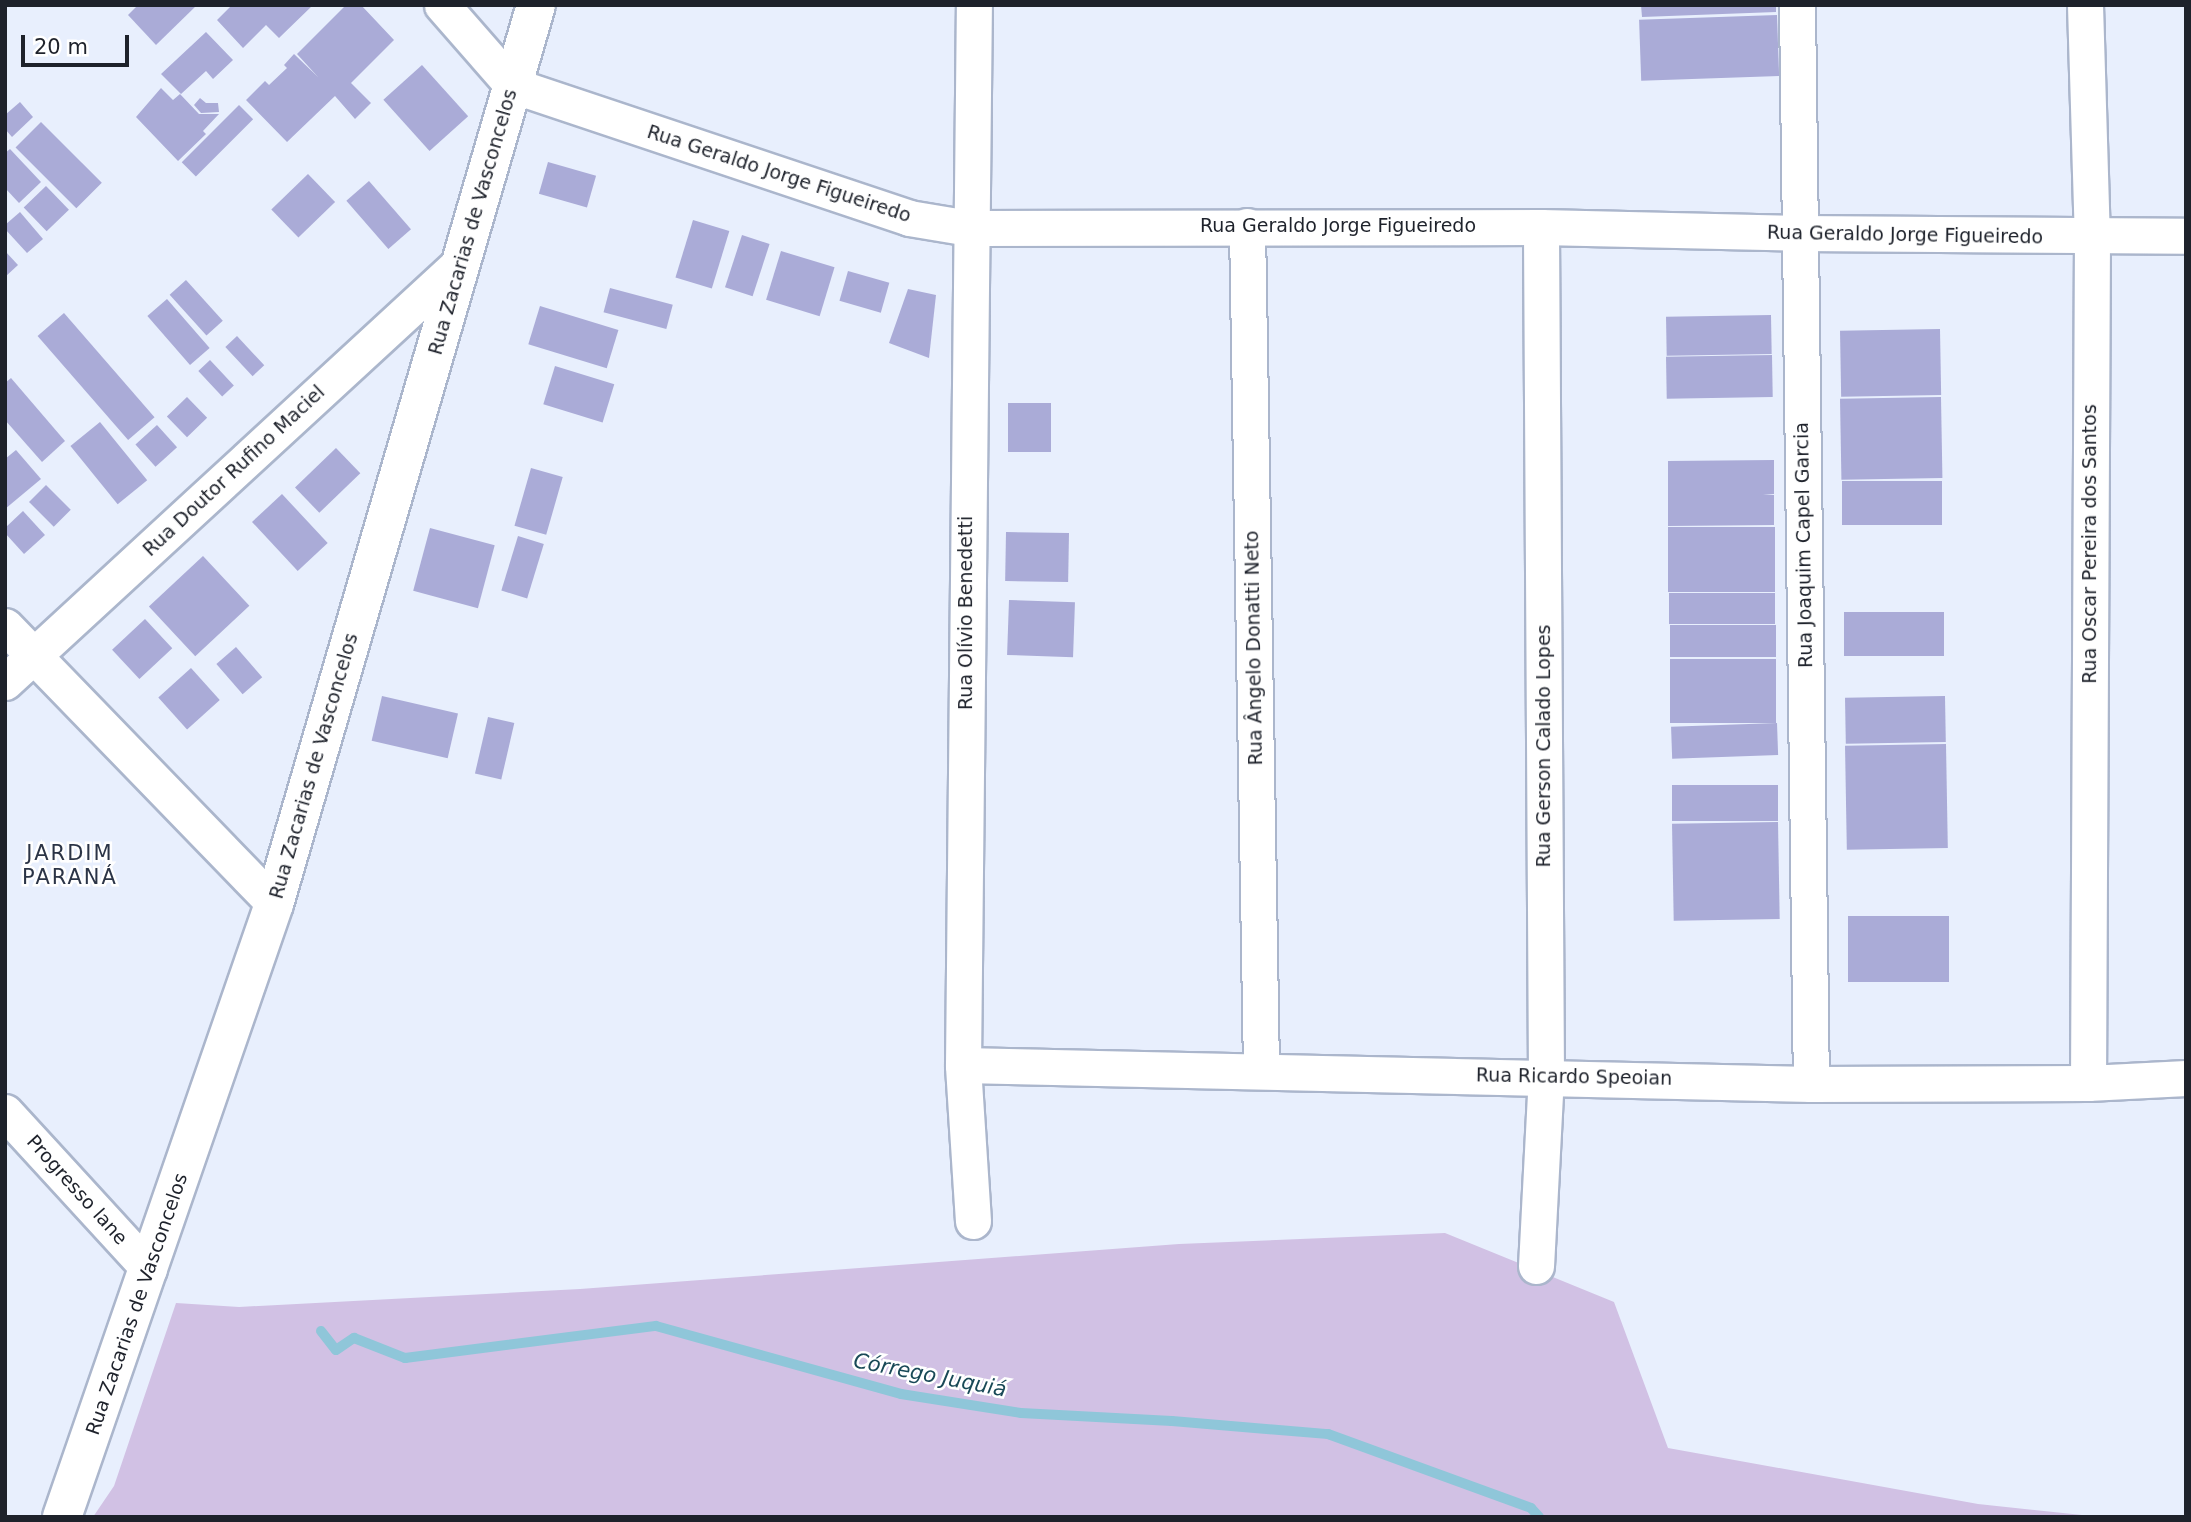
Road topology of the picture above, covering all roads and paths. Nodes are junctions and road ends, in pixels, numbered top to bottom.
1 (442, 5) edge
2 (536, 5) edge
3 (974, 5) edge
4 (1797, 5) edge
5 (2085, 5) edge
6 (512, 85) junction
7 (1247, 226) junction
8 (1541, 227) junction
9 (969, 228) junction
10 (1800, 233) junction
11 (2186, 236) edge
12 (2092, 237) junction
13 (463, 261) junction
14 (5, 626) edge
15 (32, 656) junction
16 (5, 682) edge
17 (274, 904) junction
18 (963, 1065) junction
19 (1261, 1071) junction
20 (1546, 1076) junction
21 (2186, 1078) edge
22 (2088, 1083) junction
23 (1811, 1084) junction
24 (5, 1112) edge
25 (973, 1221) dead end
26 (1536, 1266) dead end
27 (149, 1269) junction
28 (62, 1517) edge

1 - 6 street
2 - 6 street, Rua Zacarias de Vasconcelos
3 - 9 street, Rua Olívio Benedetti
4 - 10 street, Rua Joaquim Capel Garcia
5 - 12 street, Rua Oscar Pereira dos Santos
6 - 9 street, Rua Geraldo Jorge Figueiredo
6 - 13 street, Rua Zacarias de Vasconcelos
7 - 8 street, Rua Geraldo Jorge Figueiredo
7 - 9 street, Rua Geraldo Jorge Figueiredo
7 - 19 street, Rua Ângelo Donatti Neto
8 - 10 street, Rua Geraldo Jorge Figueiredo
8 - 20 street, Rua Gerson Calado Lopes
9 - 18 street, Rua Olívio Benedetti
10 - 12 street, Rua Geraldo Jorge Figueiredo
10 - 23 street, Rua Joaquim Capel Garcia
11 - 12 street, Rua Geraldo Jorge Figueiredo
12 - 22 street, Rua Oscar Pereira dos Santos
13 - 15 street, Rua Doutor Rufino Maciel
13 - 17 street, Rua Zacarias de Vasconcelos
14 - 15 street
15 - 16 street, Rua Doutor Rufino Maciel
15 - 17 street
17 - 27 street, Rua Zacarias de Vasconcelos
18 - 19 street, Rua Ricardo Speoian
18 - 25 street, Rua Olívio Benedetti
19 - 20 street, Rua Ricardo Speoian
20 - 23 street, Rua Ricardo Speoian
20 - 26 street, Rua Gerson Calado Lopes
21 - 22 street, Rua Ricardo Speoian
22 - 23 street, Rua Ricardo Speoian
24 - 27 street, Progresso lane
27 - 28 street, Rua Zacarias de Vasconcelos

